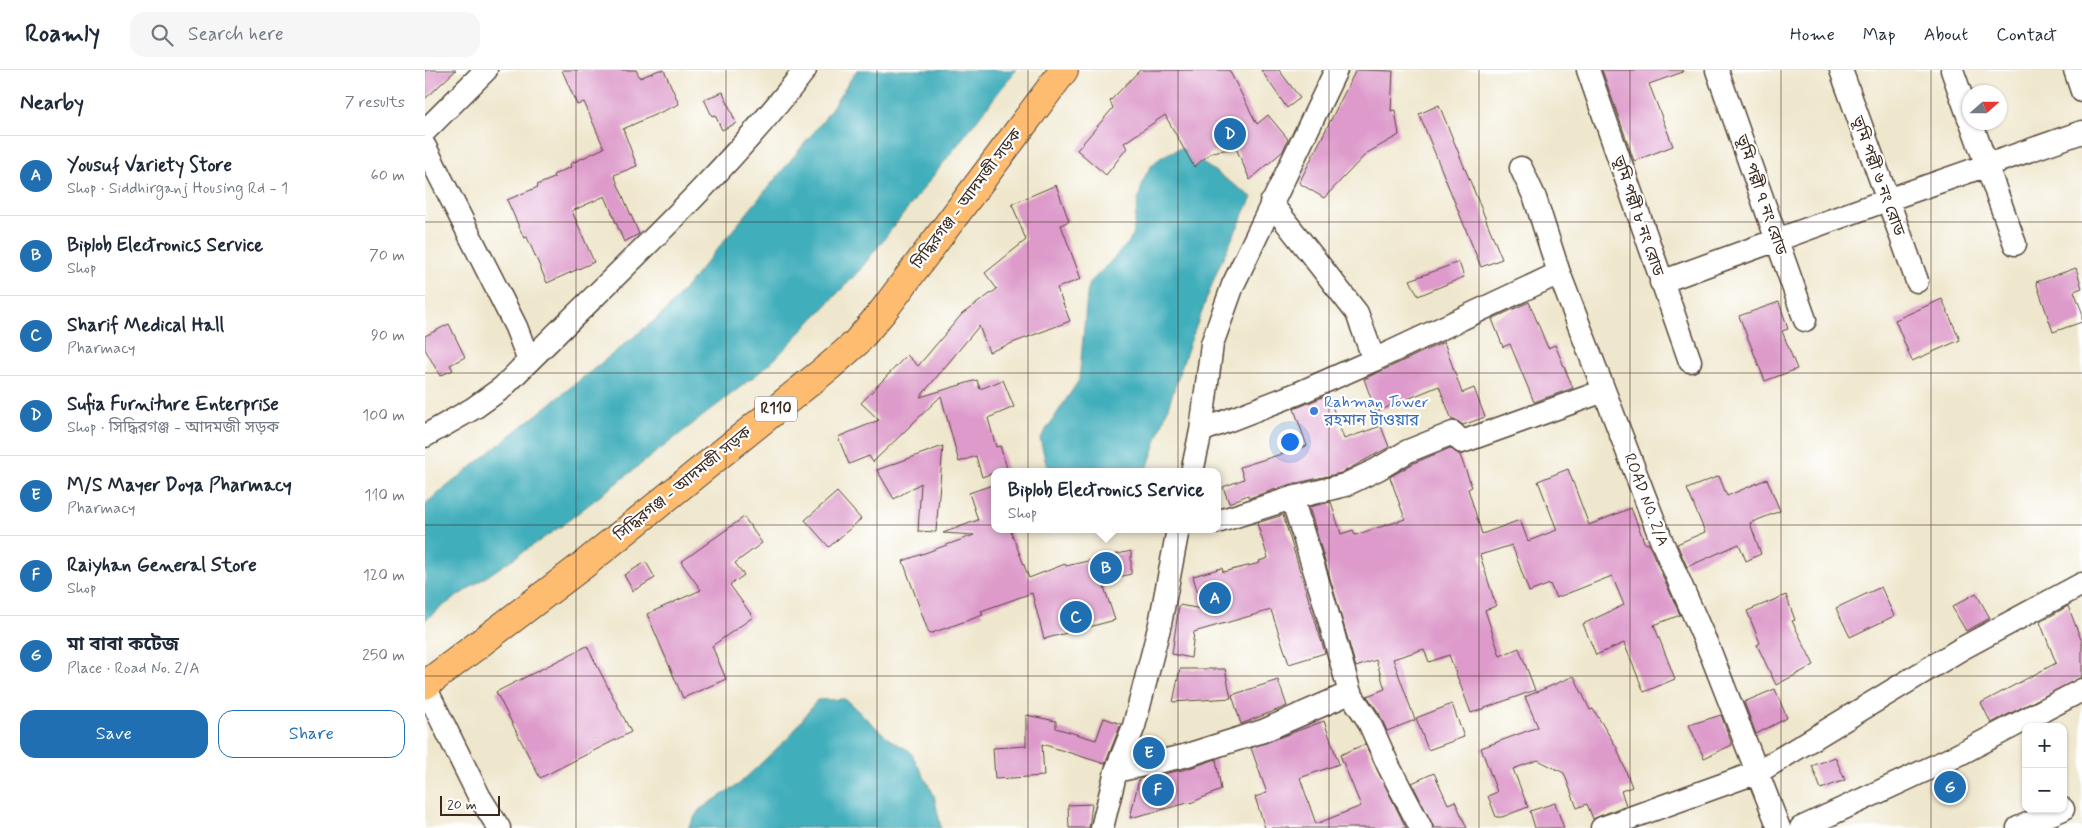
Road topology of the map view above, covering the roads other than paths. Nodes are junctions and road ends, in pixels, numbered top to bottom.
1 (486, 70) edge
2 (805, 70) edge
3 (1336, 70) edge
4 (1588, 70) edge
5 (1717, 70) edge
6 (1841, 70) edge
7 (1952, 70) edge
8 (2075, 70) edge
9 (1063, 81) edge
10 (2082, 90) edge
11 (1962, 98) edge
12 (1974, 130) edge
13 (425, 131) edge
14 (2082, 132) edge
15 (425, 147) edge
16 (1987, 166) junction
17 (1521, 168) dead end
18 (1887, 200) junction
19 (1271, 203) junction
20 (1776, 241) junction
21 (2015, 244) dead end
22 (1559, 273) junction
23 (1917, 281) dead end
24 (1661, 282) junction
25 (1805, 320) dead end
26 (1374, 360) junction
27 (529, 361) junction
28 (1690, 361) dead end
29 (1604, 391) junction
30 (1201, 431) junction
31 (425, 436) edge
32 (1193, 468) edge
33 (1293, 498) junction
34 (1221, 521) edge
35 (1182, 533) edge
36 (2082, 584) edge
37 (425, 686) edge
38 (2082, 690) edge
39 (1349, 693) junction
40 (1116, 771) junction
41 (1758, 772) junction
42 (2082, 802) edge
43 (2067, 808) edge
44 (2054, 813) edge
45 (499, 828) edge
46 (1102, 828) edge
47 (1421, 828) edge
48 (1602, 828) edge
49 (1779, 828) edge
50 (1801, 828) edge
51 (2018, 828) edge

1 - 13 street
2 - 27 street
3 - 19 street
4 - 24 street, ভূমি পল্লী ৮ নং রোড
5 - 20 street, ভূমি পল্লী ৭ নং রোড
6 - 18 street, ভূমি পল্লী ৬ নং রোড
7 - 11 street
8 - 10 street
9 - 37 main road, সিদ্ধিরগঞ্জ - আদমজী সড়ক / R110
12 - 16 street
14 - 16 street
15 - 27 street
16 - 18 street
16 - 21 street
17 - 22 street, ROAD NO. 2/A
18 - 20 street
18 - 23 street, ভূমি পল্লী ৬ নং রোড
19 - 26 street
19 - 30 street
20 - 24 street
20 - 25 street, ভূমি পল্লী ৭ নং রোড
22 - 26 street
22 - 29 street, ROAD NO. 2/A
24 - 28 street, ভূমি পল্লী ৮ নং রোড
26 - 30 street
27 - 31 street
29 - 33 street
29 - 41 street, ROAD NO. 2/A
30 - 32 street
33 - 34 street
33 - 39 street
35 - 40 street
36 - 41 street
37 - 45 street
38 - 50 street
39 - 40 street
39 - 47 street
40 - 46 street
41 - 48 street
41 - 49 street, ROAD NO. 2/A
42 - 43 street
44 - 51 street

